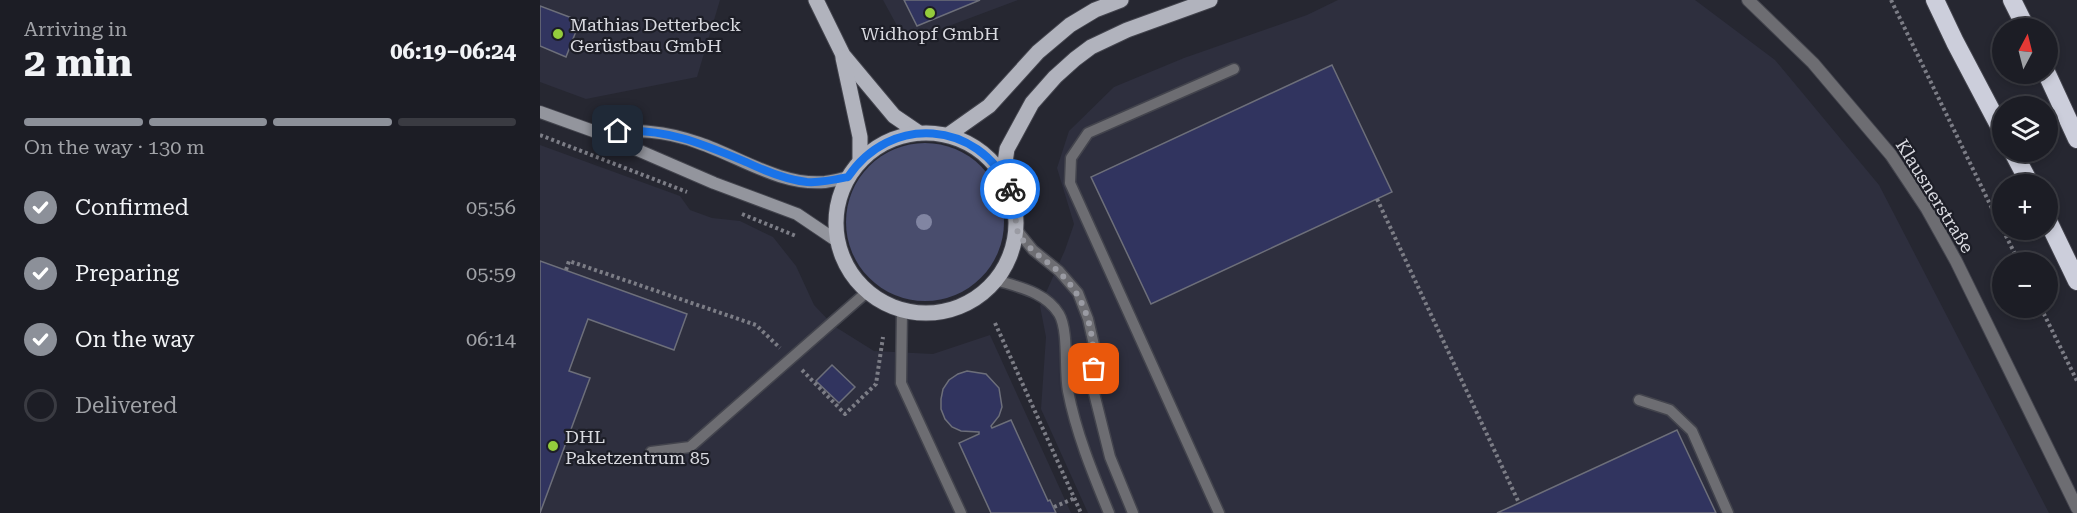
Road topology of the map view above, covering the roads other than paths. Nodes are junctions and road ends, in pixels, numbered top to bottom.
1 (816, 0) edge
2 (1120, 0) edge
3 (1210, 0) edge
4 (1748, 0) edge
5 (1935, 0) edge
6 (2012, 0) edge
7 (2021, 18) edge
8 (843, 55) junction
9 (1234, 69) dead end
10 (2052, 84) edge
11 (540, 112) edge
12 (1992, 112) edge
13 (596, 132) junction
14 (919, 133) junction
15 (948, 135) junction
16 (2077, 139) edge
17 (861, 160) junction
18 (1003, 176) junction
19 (848, 177) junction
20 (1016, 229) junction
21 (2057, 240) edge
22 (837, 241) junction
23 (996, 280) junction
24 (2077, 281) edge
25 (868, 291) junction
26 (902, 310) junction
27 (1639, 400) dead end
28 (651, 452) dead end
29 (2077, 508) edge
30 (1220, 511) edge
31 (961, 513) edge
32 (1108, 513) edge
33 (1132, 513) edge
34 (1728, 513) edge

1 - 8 main road
2 - 15 main road
3 - 18 main road
4 - 29 street, Klausnerstraße
5 - 12 highway
6 - 7 highway
8 - 14 main road
8 - 17 main road
9 - 30 lane
10 - 16 highway
11 - 13 street
13 - 19 street
13 - 22 street
14 - 15 main road
14 - 17 main road
15 - 18 main road
17 - 19 main road
18 - 20 main road
19 - 22 main road
20 - 23 main road
20 - 33 lane
21 - 24 highway
22 - 25 main road
23 - 26 main road
23 - 32 lane
25 - 26 main road
25 - 28 lane
26 - 31 lane
27 - 34 lane

